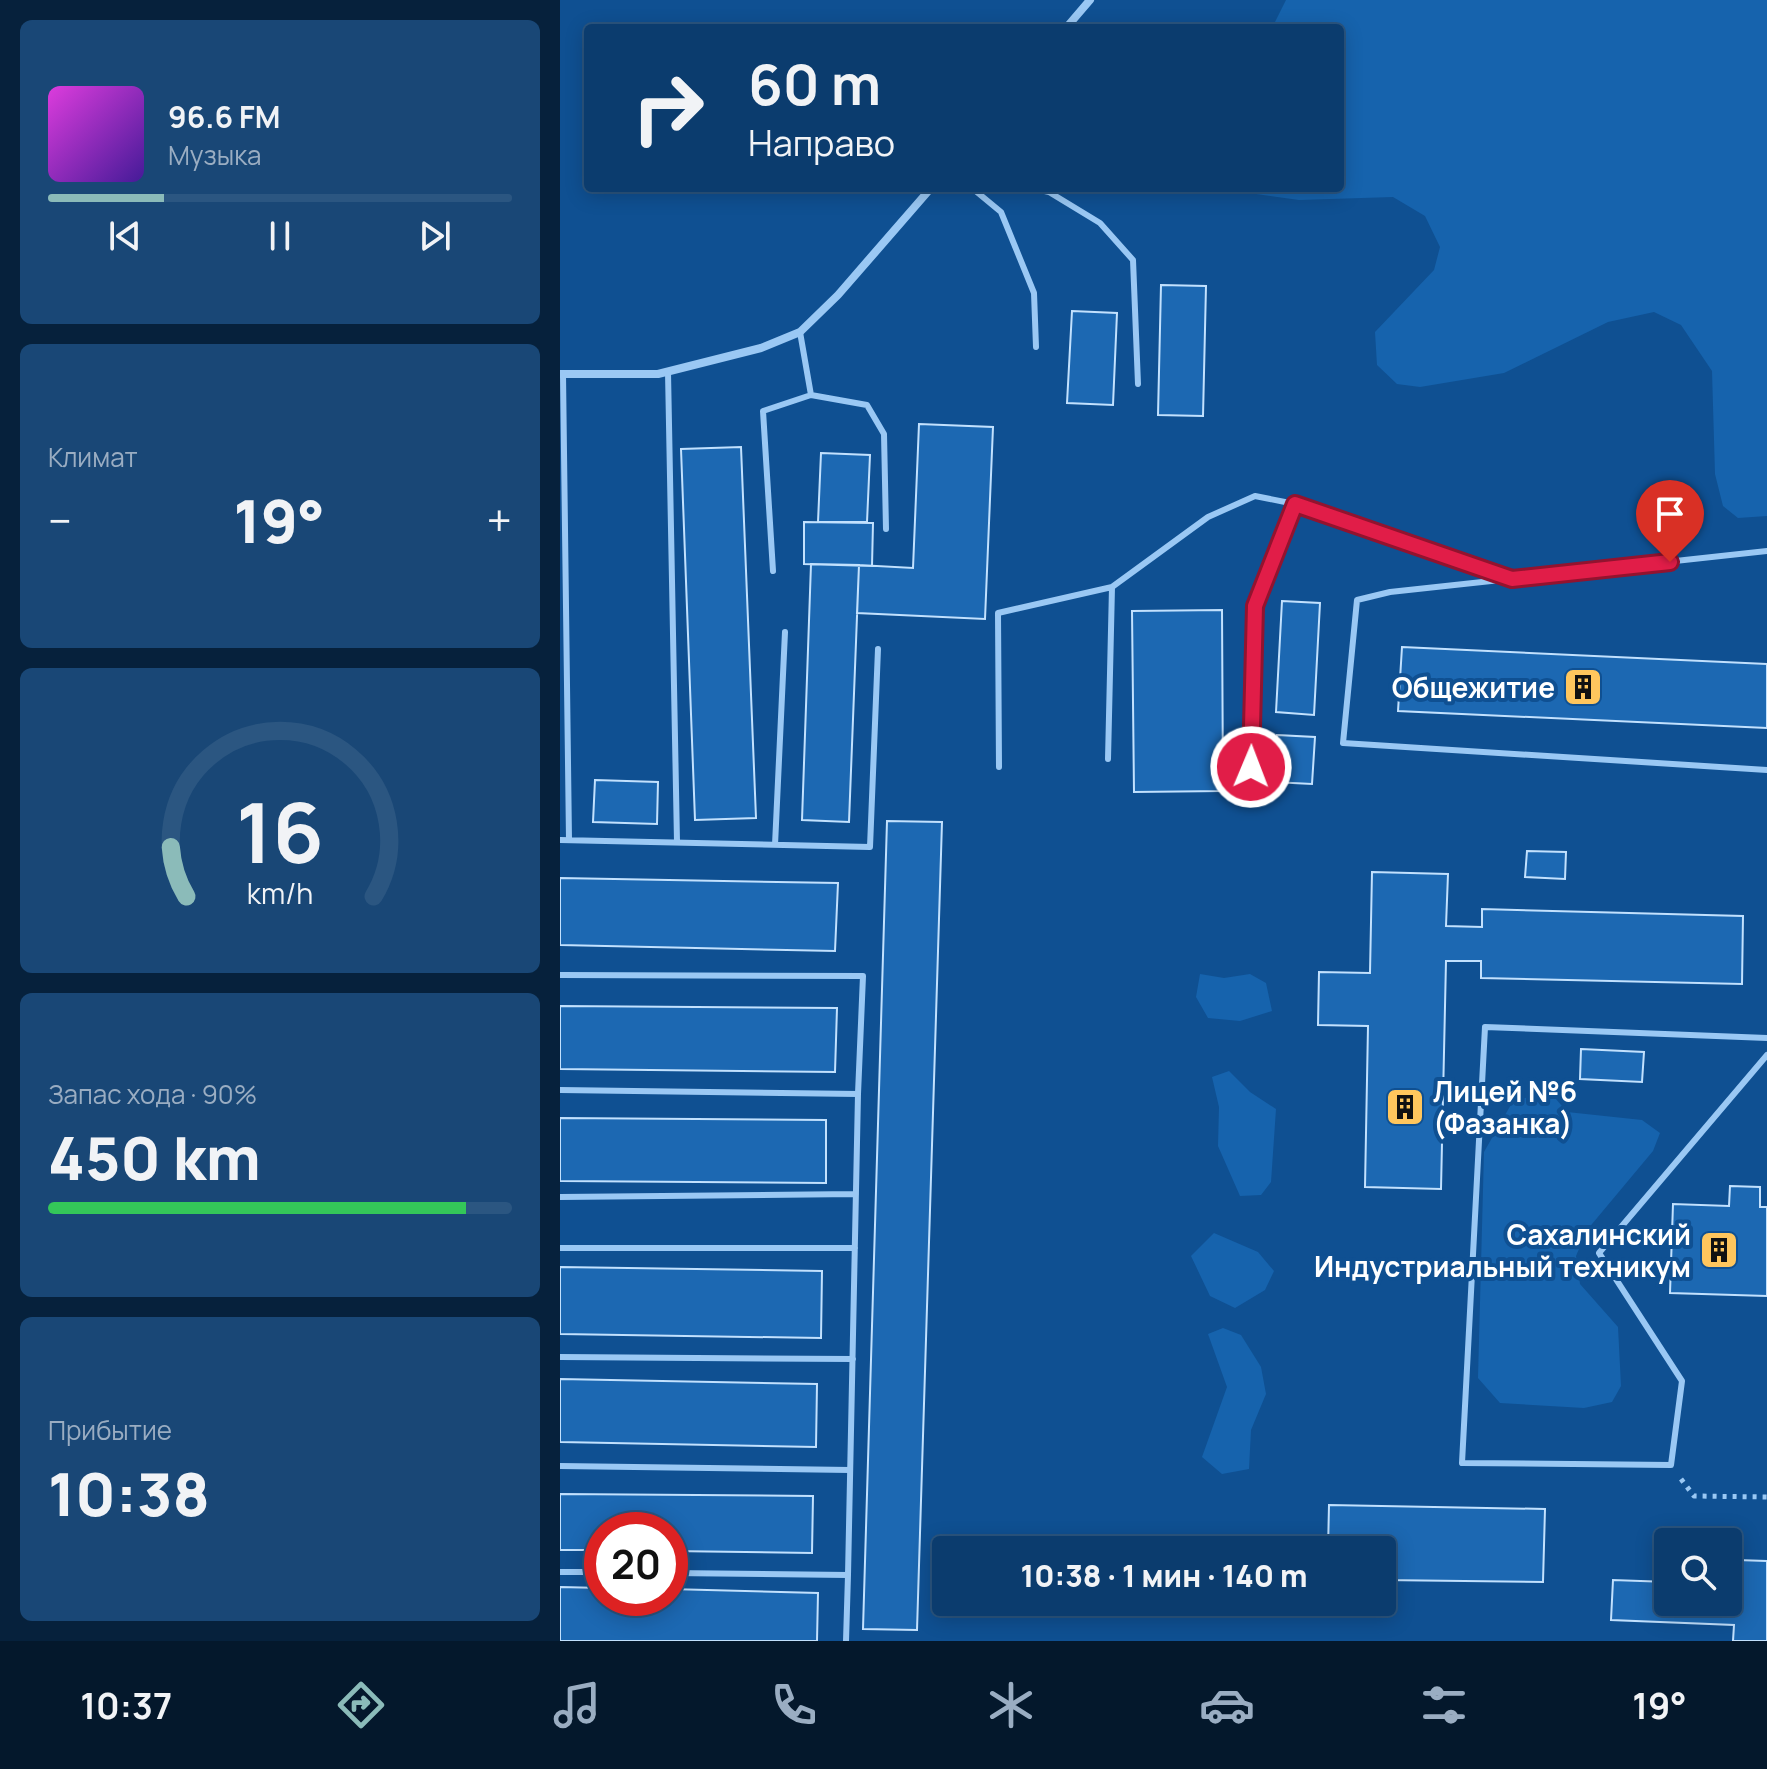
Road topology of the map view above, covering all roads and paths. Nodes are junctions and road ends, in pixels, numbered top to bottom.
1 (1090, 0) edge
2 (1069, 24) edge
3 (928, 192) edge
4 (977, 192) edge
5 (1049, 192) edge
6 (800, 332) junction
7 (1036, 347) dead end
8 (668, 372) junction
9 (562, 374) edge
10 (1138, 384) dead end
11 (811, 395) junction
12 (1295, 504) junction
13 (886, 529) dead end
14 (1767, 551) edge
15 (773, 571) dead end
16 (1512, 579) junction
17 (1112, 587) junction
18 (785, 632) dead end
19 (878, 649) dead end
20 (1108, 759) dead end
21 (999, 767) dead end
22 (1251, 767) dead end
23 (1767, 770) edge
24 (560, 840) edge
25 (569, 840) junction
26 (677, 842) junction
27 (775, 845) junction
28 (560, 975) edge
29 (1767, 1038) edge
30 (1767, 1055) edge
31 (560, 1090) edge
32 (858, 1094) junction
33 (856, 1194) junction
34 (560, 1197) edge
35 (560, 1248) edge
36 (855, 1248) junction
37 (560, 1357) edge
38 (853, 1359) junction
39 (1671, 1465) junction
40 (560, 1466) edge
41 (850, 1470) junction
42 (1767, 1497) edge
43 (560, 1572) edge
44 (584, 1572) edge
45 (688, 1573) edge
46 (848, 1575) junction
47 (846, 1641) edge

1 - 2 street
3 - 6 street
4 - 7 lane
5 - 10 lane
6 - 8 street
6 - 11 lane
8 - 9 street
8 - 26 lane
9 - 25 lane
11 - 13 lane
11 - 15 lane
12 - 16 lane
12 - 17 lane
12 - 22 lane
14 - 16 lane
16 - 23 lane
17 - 20 lane
17 - 21 lane
18 - 27 lane
19 - 27 lane
24 - 25 lane
25 - 26 lane
26 - 27 lane
28 - 32 lane
29 - 39 lane
30 - 39 lane
31 - 32 lane
32 - 33 lane
33 - 34 lane
33 - 36 lane
35 - 36 lane
36 - 38 lane
37 - 38 lane
38 - 41 lane
39 - 42 path
40 - 41 lane
41 - 46 lane
43 - 44 lane
45 - 46 lane
46 - 47 lane

